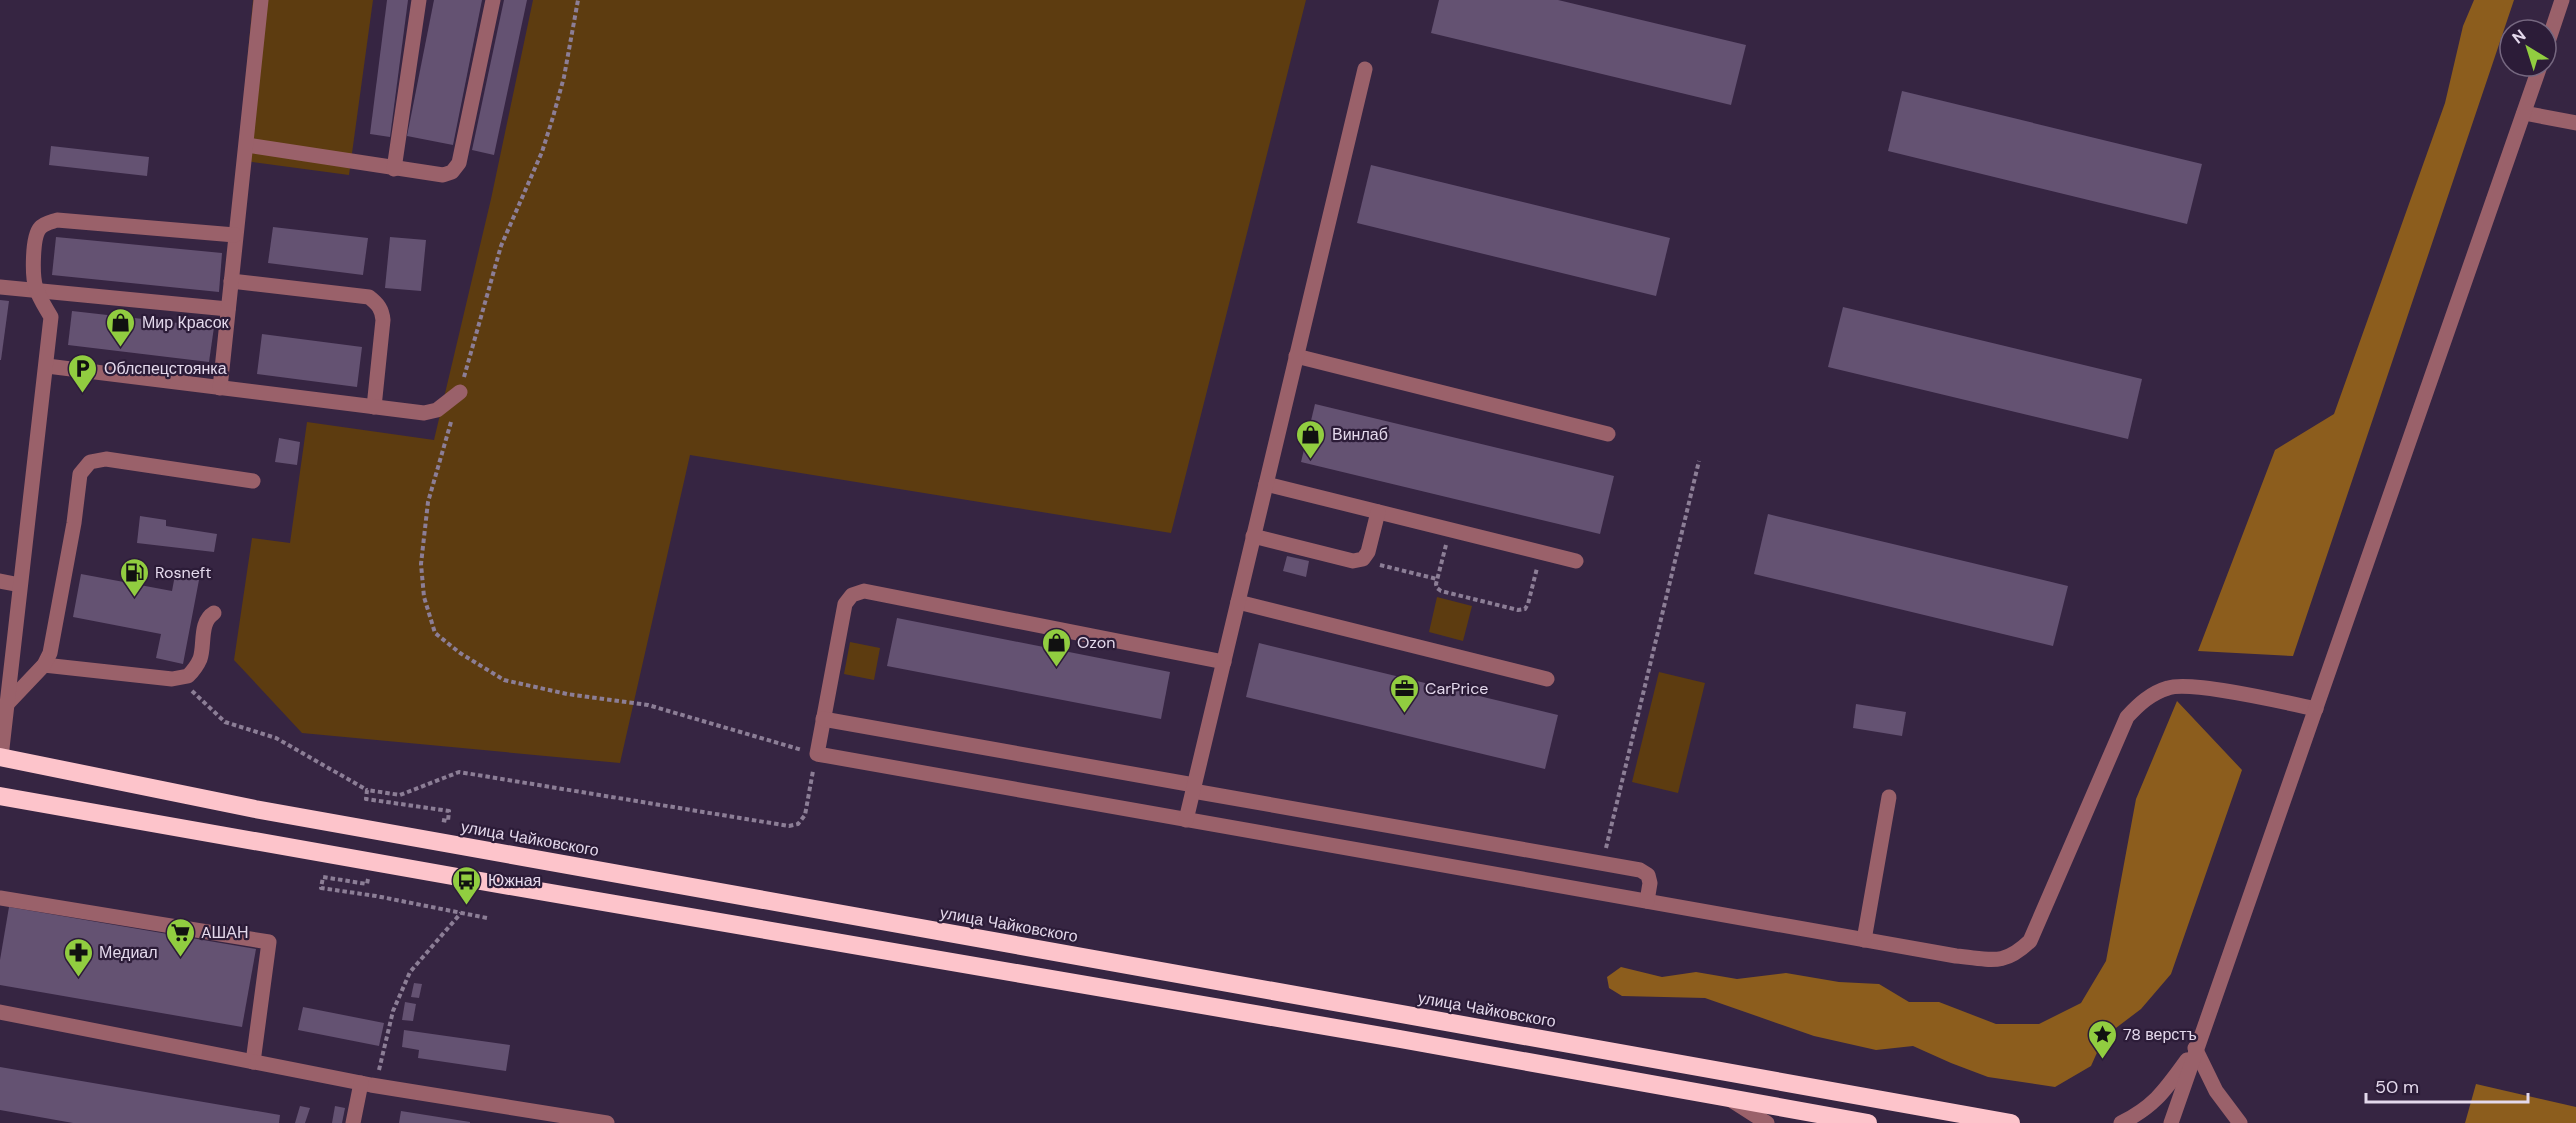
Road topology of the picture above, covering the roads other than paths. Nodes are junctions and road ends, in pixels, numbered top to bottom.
1 (261, 0) edge
2 (419, 0) edge
3 (493, 0) edge
4 (2562, 0) edge
5 (2556, 18) edge
6 (1365, 69) dead end
7 (2536, 78) edge
8 (2524, 113) junction
9 (2576, 123) edge
10 (246, 146) junction
11 (394, 169) junction
12 (236, 235) junction
13 (231, 281) junction
14 (0, 287) edge
15 (36, 290) junction
16 (228, 309) junction
17 (1296, 356) junction
18 (47, 366) junction
19 (220, 388) junction
20 (460, 392) road end
21 (374, 407) junction
22 (1608, 434) dead end
23 (253, 481) dead end
24 (1266, 484) junction
25 (1378, 512) junction
26 (1253, 536) junction
27 (1576, 561) dead end
28 (1238, 602) junction
29 (214, 613) dead end
30 (1224, 662) junction
31 (44, 665) junction
32 (1547, 679) dead end
33 (7, 704) junction
34 (2316, 709) junction
35 (823, 719) junction
36 (1, 757) edge
37 (1194, 788) junction
38 (0, 796) edge
39 (1889, 797) dead end
40 (1186, 820) junction
41 (0, 898) edge
42 (1647, 902) junction
43 (1864, 940) junction
44 (0, 1012) edge
45 (2195, 1048) junction
46 (253, 1062) junction
47 (369, 1084) junction
48 (1729, 1098) junction
49 (353, 1123) edge
50 (607, 1123) edge
51 (1767, 1123) edge
52 (1868, 1123) edge
53 (2011, 1123) edge
54 (2121, 1123) edge
55 (2171, 1123) edge
56 (2241, 1123) edge

1 - 10 street
2 - 11 street
3 - 11 street
4 - 5 street
6 - 17 street
7 - 8 street
8 - 9 street
8 - 34 street
10 - 11 street
10 - 12 street
12 - 13 street
12 - 15 street
13 - 16 street
13 - 21 street
14 - 15 street
15 - 16 street
15 - 18 street
16 - 19 street
17 - 22 street
17 - 24 street
18 - 19 street
18 - 33 street
19 - 21 street
20 - 21 street
23 - 31 street
24 - 25 street
24 - 26 street
25 - 26 street
25 - 27 street
26 - 28 street
28 - 30 street
28 - 32 street
29 - 31 street
30 - 35 street
30 - 37 street
31 - 33 street
33 - 36 street
34 - 43 street
34 - 45 street
35 - 37 street
35 - 40 street
36 - 53 highway, улица Чайковского
37 - 40 street
37 - 42 street
38 - 48 highway
39 - 43 street
40 - 42 street
41 - 46 street
42 - 43 street
44 - 46 street
45 - 54 street
45 - 55 street
45 - 56 street
46 - 47 street
47 - 49 street
47 - 50 street
48 - 51 street
48 - 52 highway

